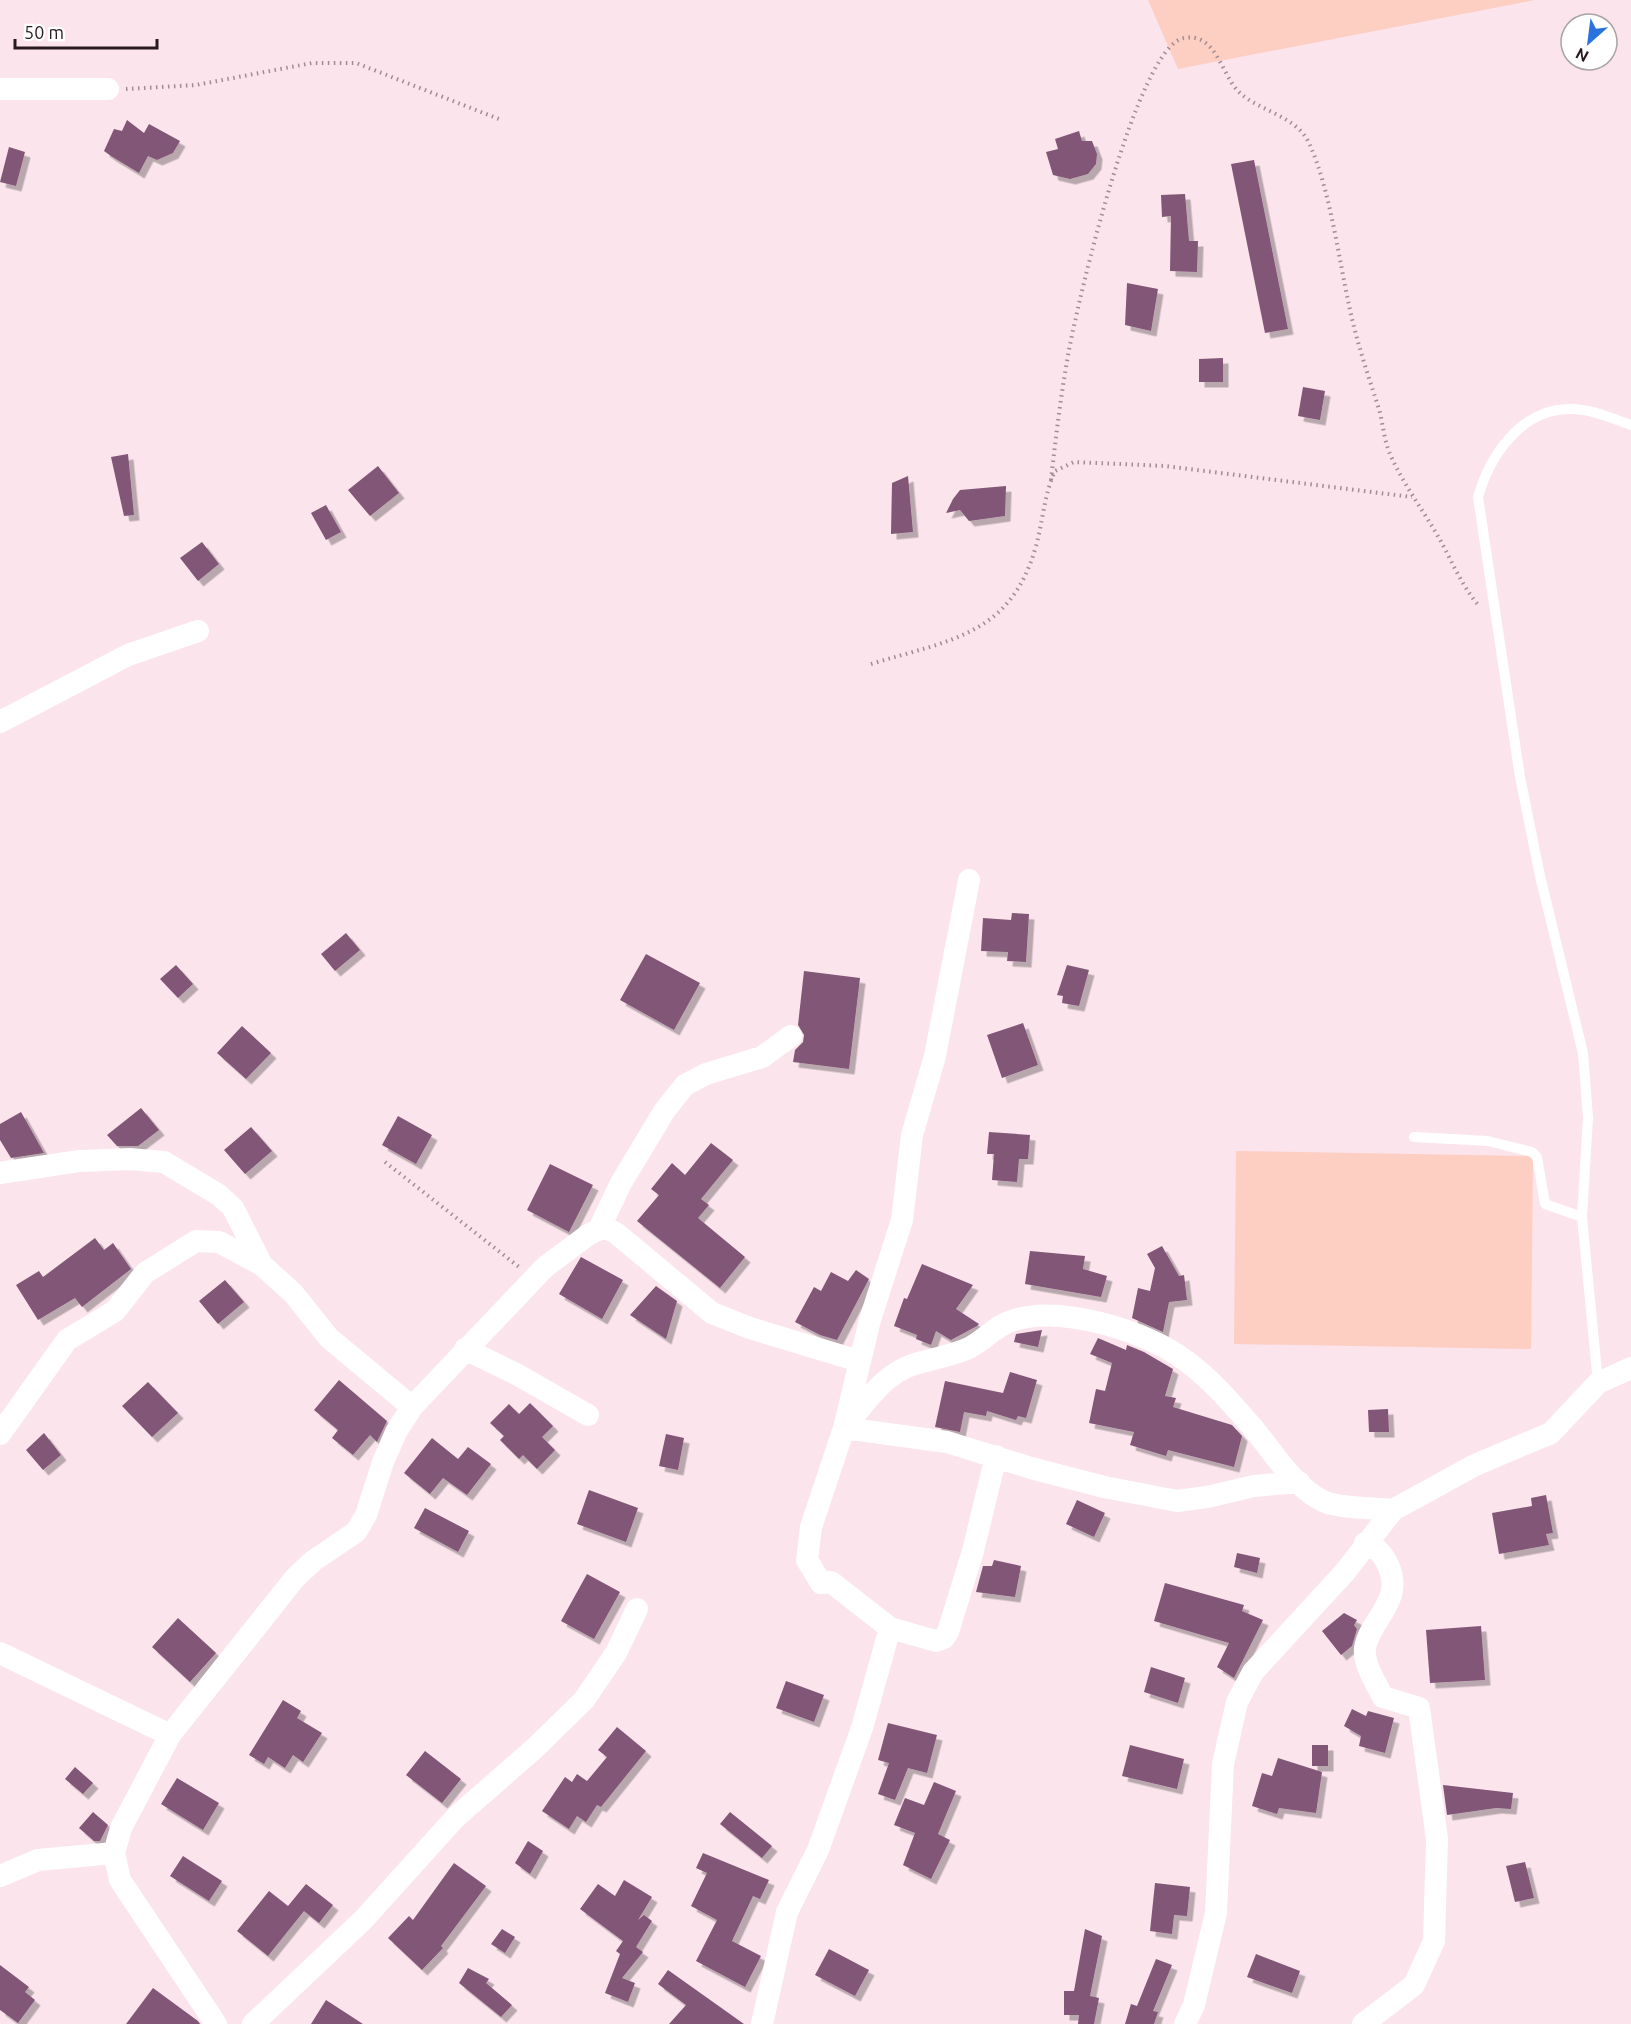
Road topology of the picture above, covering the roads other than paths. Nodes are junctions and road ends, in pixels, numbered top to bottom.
1 (0, 89) edge
2 (108, 89) road end
3 (1631, 425) edge
4 (198, 631) dead end
5 (0, 722) edge
6 (969, 880) dead end
7 (791, 1036) dead end
8 (1414, 1137) dead end
9 (0, 1173) edge
10 (1582, 1217) junction
11 (600, 1227) junction
12 (262, 1265) junction
13 (465, 1348) junction
14 (859, 1361) junction
15 (1631, 1368) edge
16 (1598, 1383) junction
17 (412, 1407) junction
18 (588, 1415) dead end
19 (844, 1428) junction
20 (0, 1434) edge
21 (996, 1456) junction
22 (1299, 1482) junction
23 (1392, 1510) junction
24 (1365, 1543) junction
25 (637, 1609) dead end
26 (890, 1628) junction
27 (0, 1653) edge
28 (170, 1735) junction
29 (114, 1853) junction
30 (0, 1876) edge
31 (216, 2024) edge
32 (253, 2024) edge
33 (762, 2024) edge
34 (1185, 2024) edge
35 (1363, 2024) edge

1 - 2 street
3 - 10 lane
4 - 5 street
6 - 14 street
7 - 11 street
8 - 10 lane
9 - 12 street
10 - 16 lane
11 - 13 street
11 - 14 street
12 - 17 street
12 - 20 street
13 - 17 street
13 - 18 street
14 - 19 street
15 - 16 street
16 - 23 street
17 - 28 street
19 - 21 street
19 - 22 street
19 - 26 street
21 - 22 street
21 - 26 street
22 - 23 street
23 - 24 street
24 - 34 street
24 - 35 street
25 - 32 street
26 - 33 street
27 - 28 street
28 - 29 street
29 - 30 street
29 - 31 street

